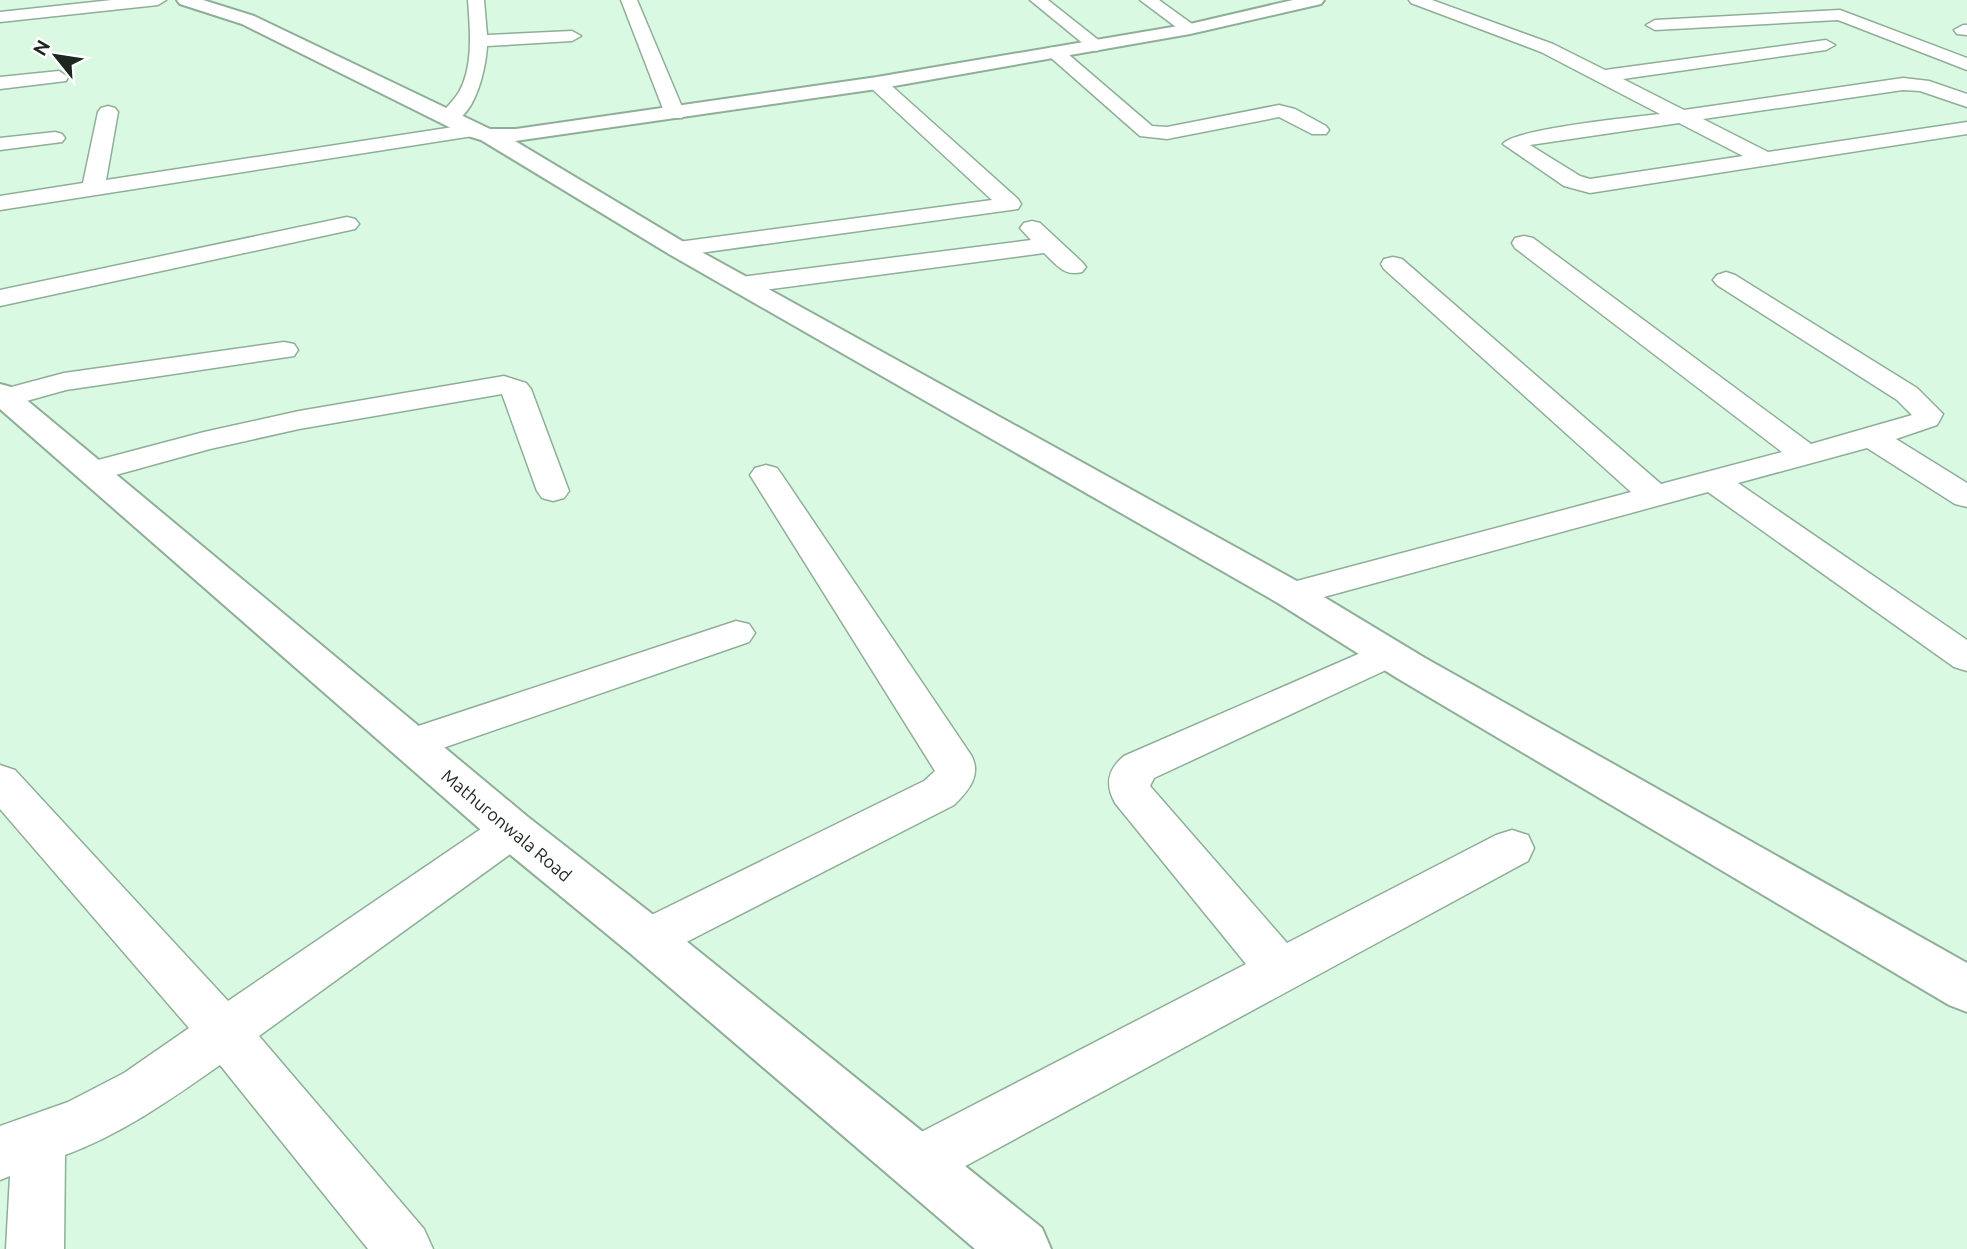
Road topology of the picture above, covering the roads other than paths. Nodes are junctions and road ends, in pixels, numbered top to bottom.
1 (158, 0) edge
2 (186, 0) edge
3 (477, 0) edge
4 (629, 0) edge
5 (1038, 0) edge
6 (1149, 0) edge
7 (1315, 0) edge
8 (1417, 0) edge
9 (1806, 0) edge
10 (1724, 5) dead end
11 (1840, 15) junction
12 (0, 17) edge
13 (1758, 18) junction
14 (1656, 25) dead end
15 (1190, 29) junction
16 (572, 36) dead end
17 (477, 41) junction
18 (1826, 45) dead end
19 (1097, 46) junction
20 (1781, 51) junction
21 (1055, 52) junction
22 (1967, 64) edge
23 (1815, 65) dead end
24 (1838, 74) dead end
25 (59, 76) dead end
26 (1605, 76) junction
27 (0, 83) edge
28 (877, 83) junction
29 (1872, 88) junction
30 (1967, 101) edge
31 (108, 112) dead end
32 (676, 114) junction
33 (1681, 116) junction
34 (448, 118) junction
35 (1967, 128) edge
36 (1319, 130) dead end
37 (481, 133) junction
38 (1926, 135) junction
39 (55, 138) dead end
40 (0, 144) edge
41 (1957, 148) dead end
42 (1765, 159) junction
43 (93, 188) junction
44 (0, 203) edge
45 (1010, 204) junction
46 (347, 224) dead end
47 (1524, 243) dead end
48 (1048, 245) junction
49 (678, 249) junction
50 (1393, 264) dead end
51 (1073, 267) dead end
52 (1726, 280) dead end
53 (741, 285) junction
54 (0, 298) edge
55 (284, 350) dead end
56 (2, 397) edge
57 (1871, 437) junction
58 (1806, 455) junction
59 (94, 471) junction
60 (766, 475) dead end
61 (1711, 480) junction
62 (553, 491) dead end
63 (1654, 495) junction
64 (1967, 497) edge
65 (1291, 594) junction
66 (736, 633) dead end
67 (1388, 654) junction
68 (1967, 658) edge
69 (411, 744) junction
70 (7, 802) edge
71 (512, 831) junction
72 (1512, 848) dead end
73 (648, 939) junction
74 (1280, 970) junction
75 (1967, 989) edge
76 (225, 1032) junction
77 (19, 1147) edge
78 (917, 1163) junction
79 (35, 1249) edge
80 (404, 1249) edge
81 (1021, 1249) edge

1 - 12 street
2 - 34 street
3 - 17 street
4 - 32 street
5 - 19 street
6 - 15 street
7 - 15 street
8 - 26 street
9 - 11 street
10 - 13 street
11 - 13 street
11 - 22 street
13 - 14 street
15 - 19 street
16 - 17 street
17 - 34 street
18 - 20 street
19 - 21 street
20 - 23 street
20 - 26 street
21 - 28 street
21 - 36 street
24 - 29 street
25 - 27 street
26 - 33 street
28 - 32 street
28 - 45 street
29 - 30 street
29 - 33 street
31 - 43 street
32 - 37 street
33 - 42 street
33 - 42 street
34 - 37 street
35 - 38 street
37 - 43 street
37 - 49 street
38 - 41 street
38 - 42 street
39 - 40 street
43 - 44 street
45 - 48 street
45 - 49 street
46 - 54 street
47 - 58 street
48 - 51 street
48 - 53 street
49 - 53 street
50 - 63 street
52 - 57 street
53 - 65 street
55 - 56 street
56 - 59 street, Mathuronwala Road
57 - 58 street
57 - 64 street
58 - 61 street
59 - 62 street
59 - 69 street, Mathuronwala Road
60 - 73 street
61 - 63 street
61 - 68 street
63 - 65 street
65 - 67 street
66 - 69 street
67 - 74 street
67 - 75 street
69 - 71 street, Mathuronwala Road
70 - 76 street
71 - 73 street, Mathuronwala Road
71 - 76 street
72 - 74 street
73 - 78 street, Mathuronwala Road
74 - 78 street
76 - 77 street
76 - 80 street
77 - 79 street
78 - 81 street, Mathuronwala Road

